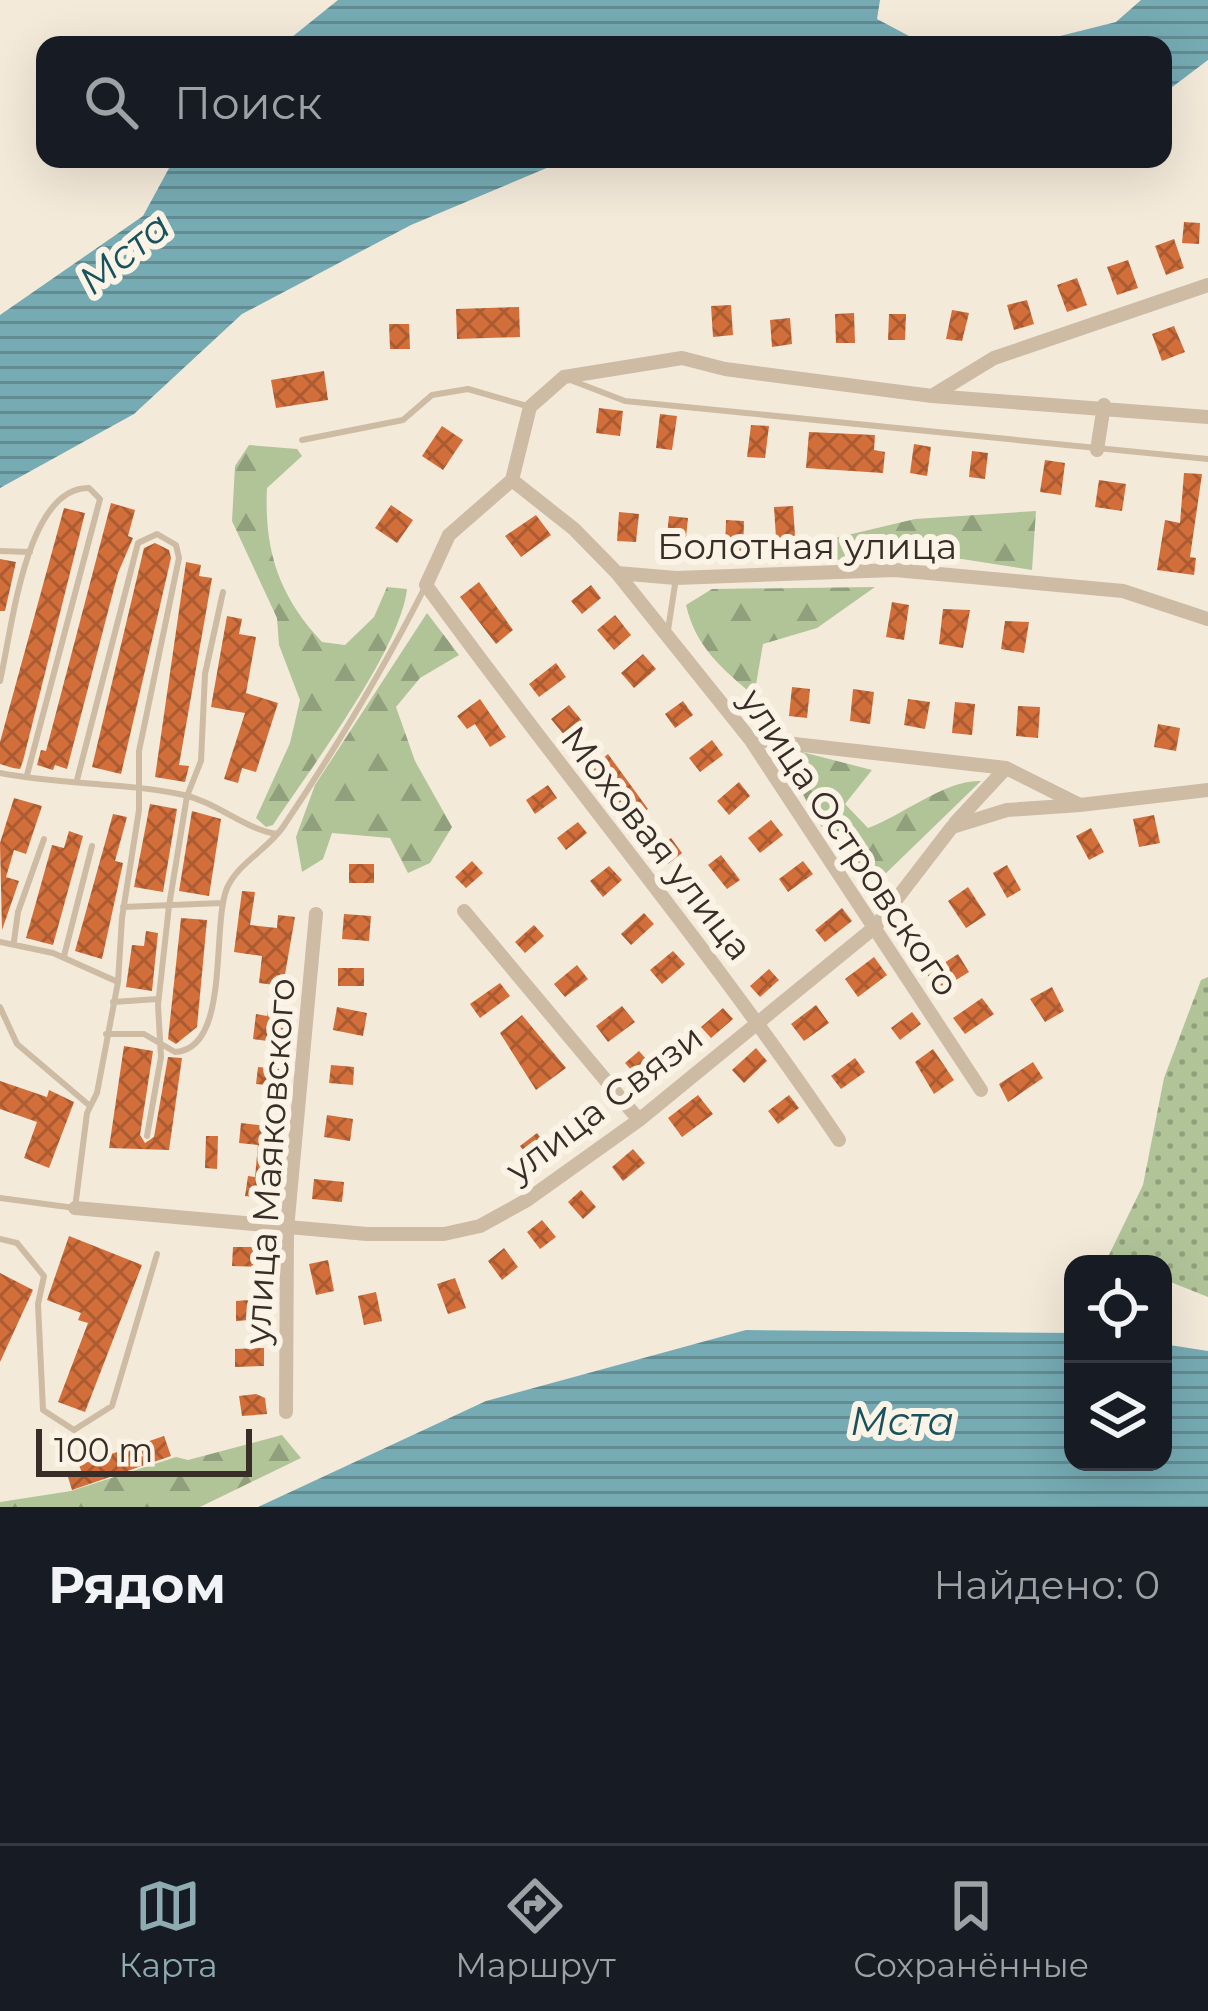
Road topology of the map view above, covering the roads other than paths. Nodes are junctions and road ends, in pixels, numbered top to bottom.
1 (1208, 285) edge
2 (564, 377) junction
3 (932, 395) junction
4 (1104, 405) junction
5 (530, 407) junction
6 (1208, 416) edge
7 (302, 440) dead end
8 (1097, 449) junction
9 (1208, 459) edge
10 (512, 480) junction
11 (0, 551) edge
12 (30, 552) junction
13 (616, 573) junction
14 (676, 578) junction
15 (427, 585) junction
16 (223, 592) dead end
17 (1208, 619) edge
18 (667, 640) junction
19 (0, 681) edge
20 (750, 739) junction
21 (1006, 768) junction
22 (0, 773) edge
23 (27, 775) junction
24 (77, 780) junction
25 (137, 787) junction
26 (1208, 790) edge
27 (187, 796) junction
28 (1081, 805) junction
29 (952, 827) junction
30 (277, 834) junction
31 (44, 839) dead end
32 (92, 847) dead end
33 (223, 903) junction
34 (169, 906) junction
35 (123, 907) junction
36 (464, 911) dead end
37 (316, 914) dead end
38 (875, 927) junction
39 (14, 941) junction
40 (0, 942) edge
41 (64, 956) junction
42 (118, 982) junction
43 (159, 999) junction
44 (113, 1002) junction
45 (1, 1011) edge
46 (759, 1022) junction
47 (106, 1034) junction
48 (160, 1046) junction
49 (981, 1090) dead end
50 (90, 1106) junction
51 (639, 1120) junction
52 (147, 1136) dead end
53 (838, 1140) dead end
54 (0, 1198) edge
55 (76, 1208) junction
56 (287, 1228) junction
57 (0, 1239) edge
58 (157, 1254) dead end
59 (286, 1412) dead end

1 - 3 street
2 - 3 street
2 - 5 street
2 - 8 lane
3 - 4 street
4 - 6 street
4 - 8 street
5 - 7 lane
5 - 10 street
8 - 9 lane
10 - 13 street, улица Островского
10 - 15 street
11 - 12 lane
12 - 19 lane
12 - 23 lane
13 - 14 street, Болотная улица
13 - 18 street, улица Островского
14 - 17 street, Болотная улица
14 - 18 lane
15 - 30 lane
15 - 46 street, Моховая улица
16 - 27 lane
18 - 20 street, улица Островского
20 - 21 street
20 - 38 street, улица Островского
21 - 28 street
21 - 29 street, улица Связи
22 - 23 lane
23 - 24 lane
24 - 25 lane
24 - 25 lane
25 - 27 lane
25 - 35 lane
26 - 28 street
27 - 30 lane
27 - 34 lane
28 - 29 street
29 - 38 street, улица Связи
30 - 33 lane
31 - 39 lane
32 - 41 lane
33 - 34 lane
33 - 48 lane
34 - 35 lane
34 - 43 lane
35 - 42 lane
36 - 51 street
37 - 56 street, улица Маяковского
38 - 46 street, улица Связи
38 - 49 street, улица Островского
39 - 40 lane
39 - 41 lane
41 - 42 lane
42 - 44 lane
43 - 44 lane
43 - 48 lane
44 - 47 lane
45 - 50 lane
46 - 51 street, улица Связи
46 - 53 street, Моховая улица
47 - 48 lane
47 - 50 lane
48 - 52 lane
50 - 55 lane
51 - 56 street, улица Связи
54 - 55 lane
55 - 56 street, улица Связи
56 - 59 street, улица Маяковского
57 - 58 lane

